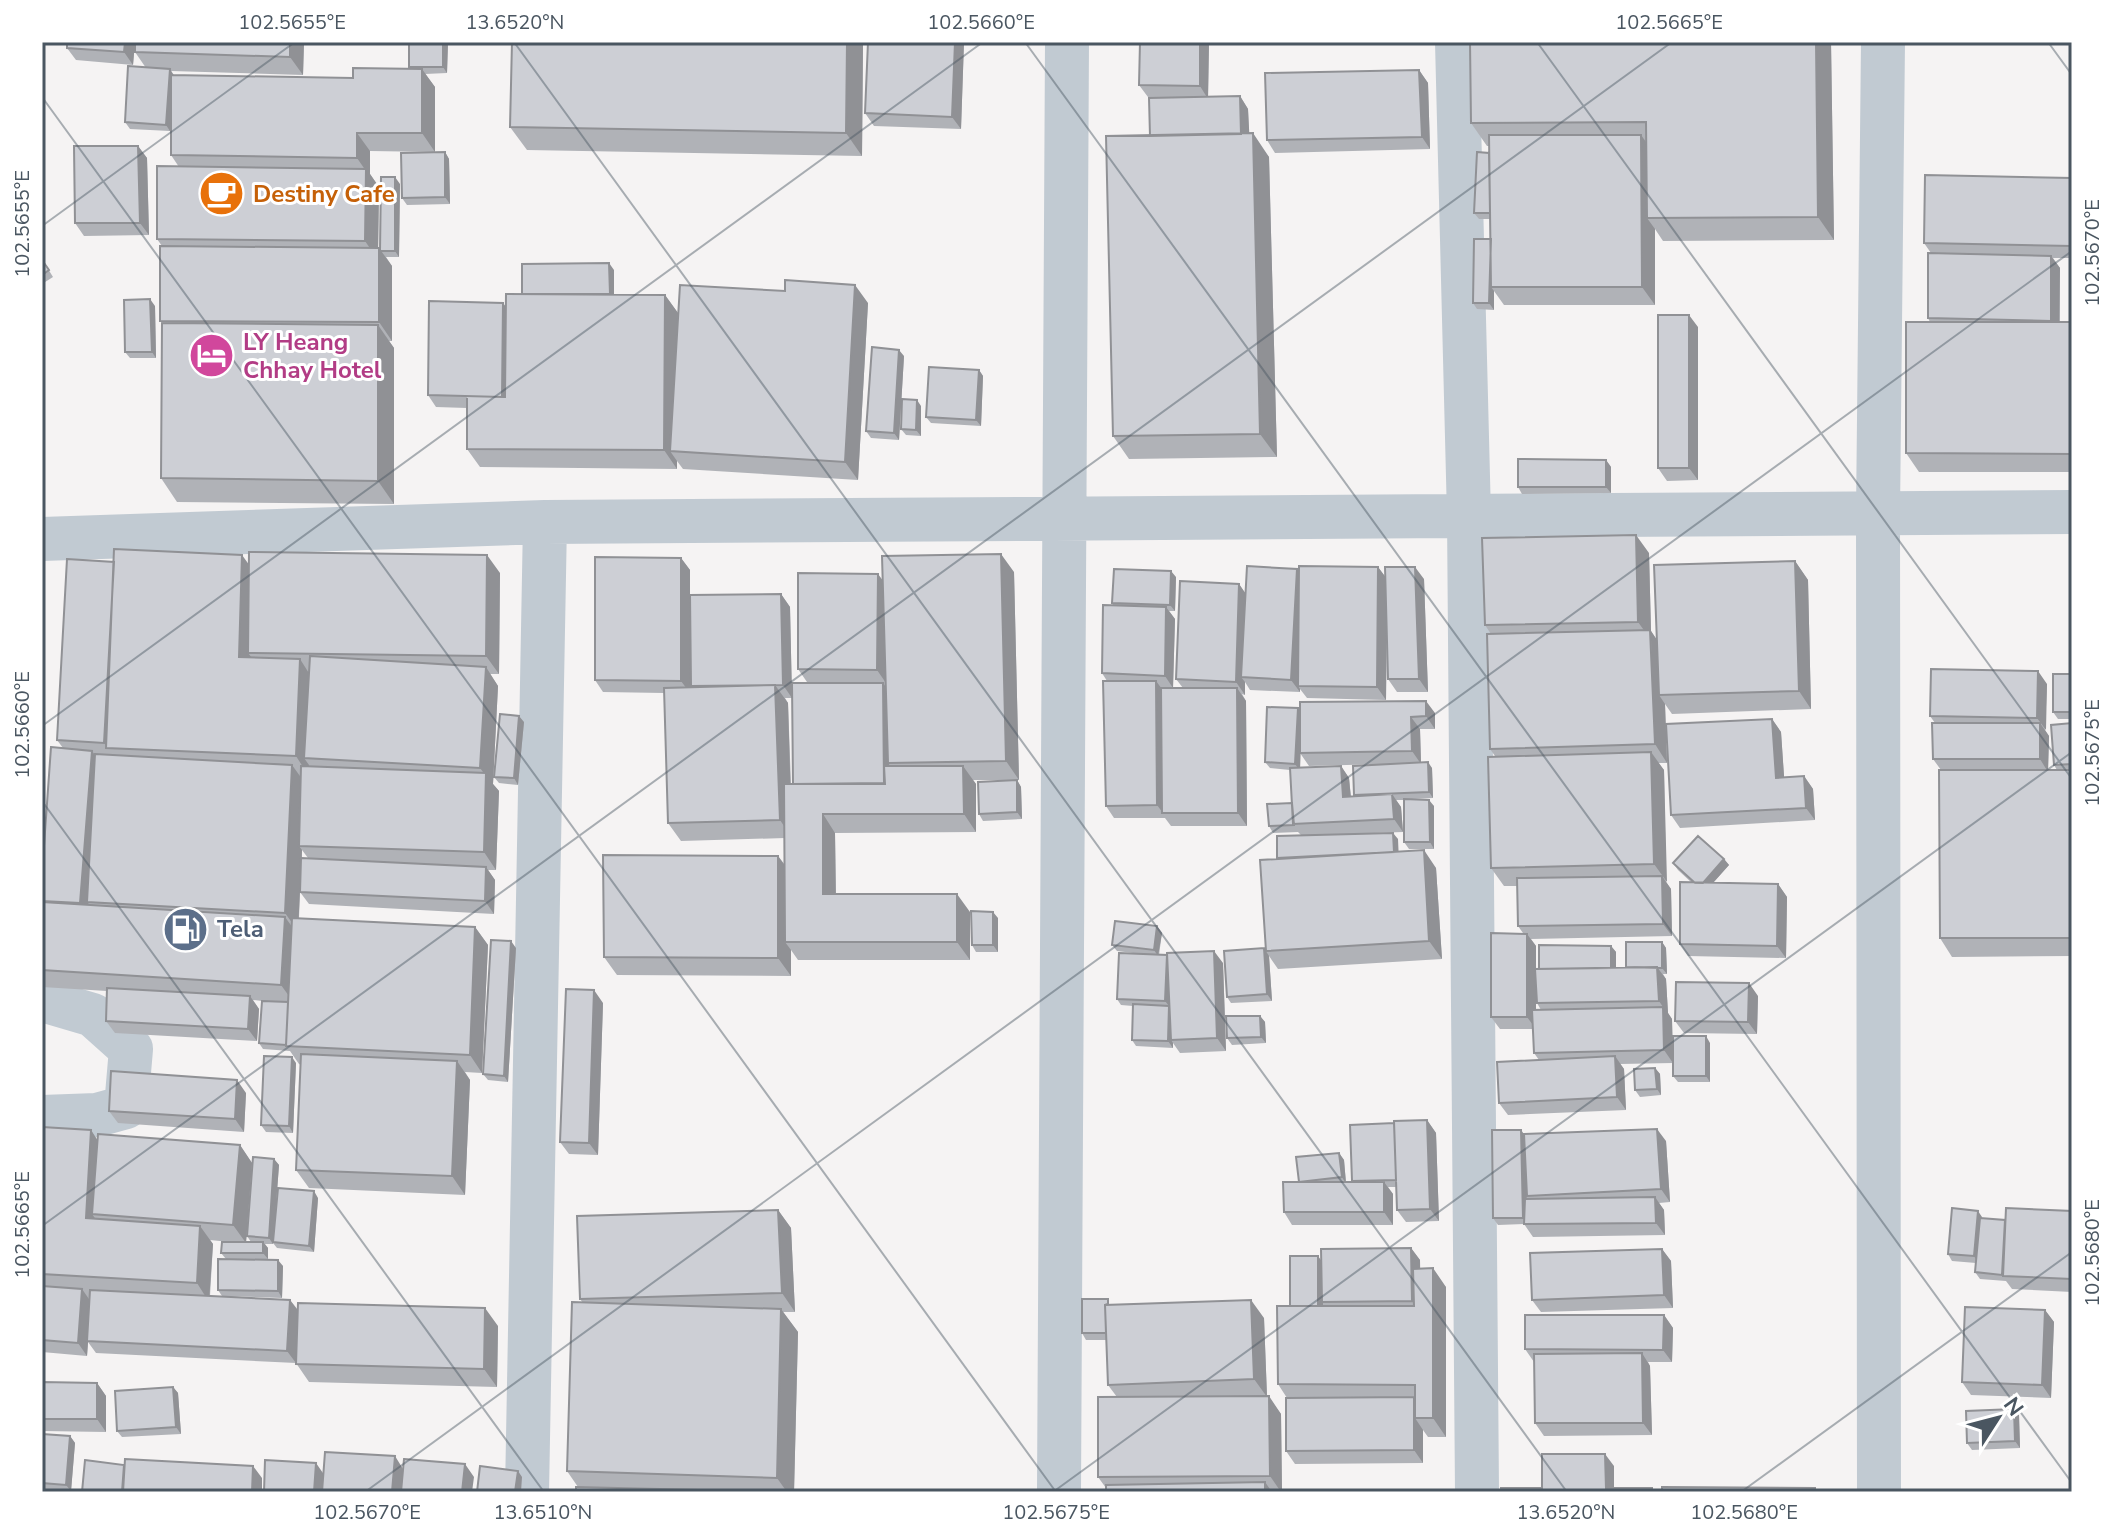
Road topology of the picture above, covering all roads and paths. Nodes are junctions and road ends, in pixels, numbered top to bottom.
1 (1067, 42) edge
2 (1457, 42) edge
3 (1883, 42) edge
4 (2072, 512) edge
5 (1878, 513) junction
6 (1469, 516) junction
7 (1063, 519) junction
8 (545, 522) junction
9 (42, 539) edge
10 (42, 1000) edge
11 (42, 1117) edge
12 (527, 1492) edge
13 (1059, 1492) edge
14 (1477, 1492) edge
15 (1879, 1492) edge

1 - 7 street
2 - 6 street
3 - 5 street
4 - 5 street
5 - 6 street
5 - 15 street
6 - 7 street
6 - 14 street
7 - 8 street
7 - 13 street
8 - 9 street
8 - 12 street
10 - 11 street

